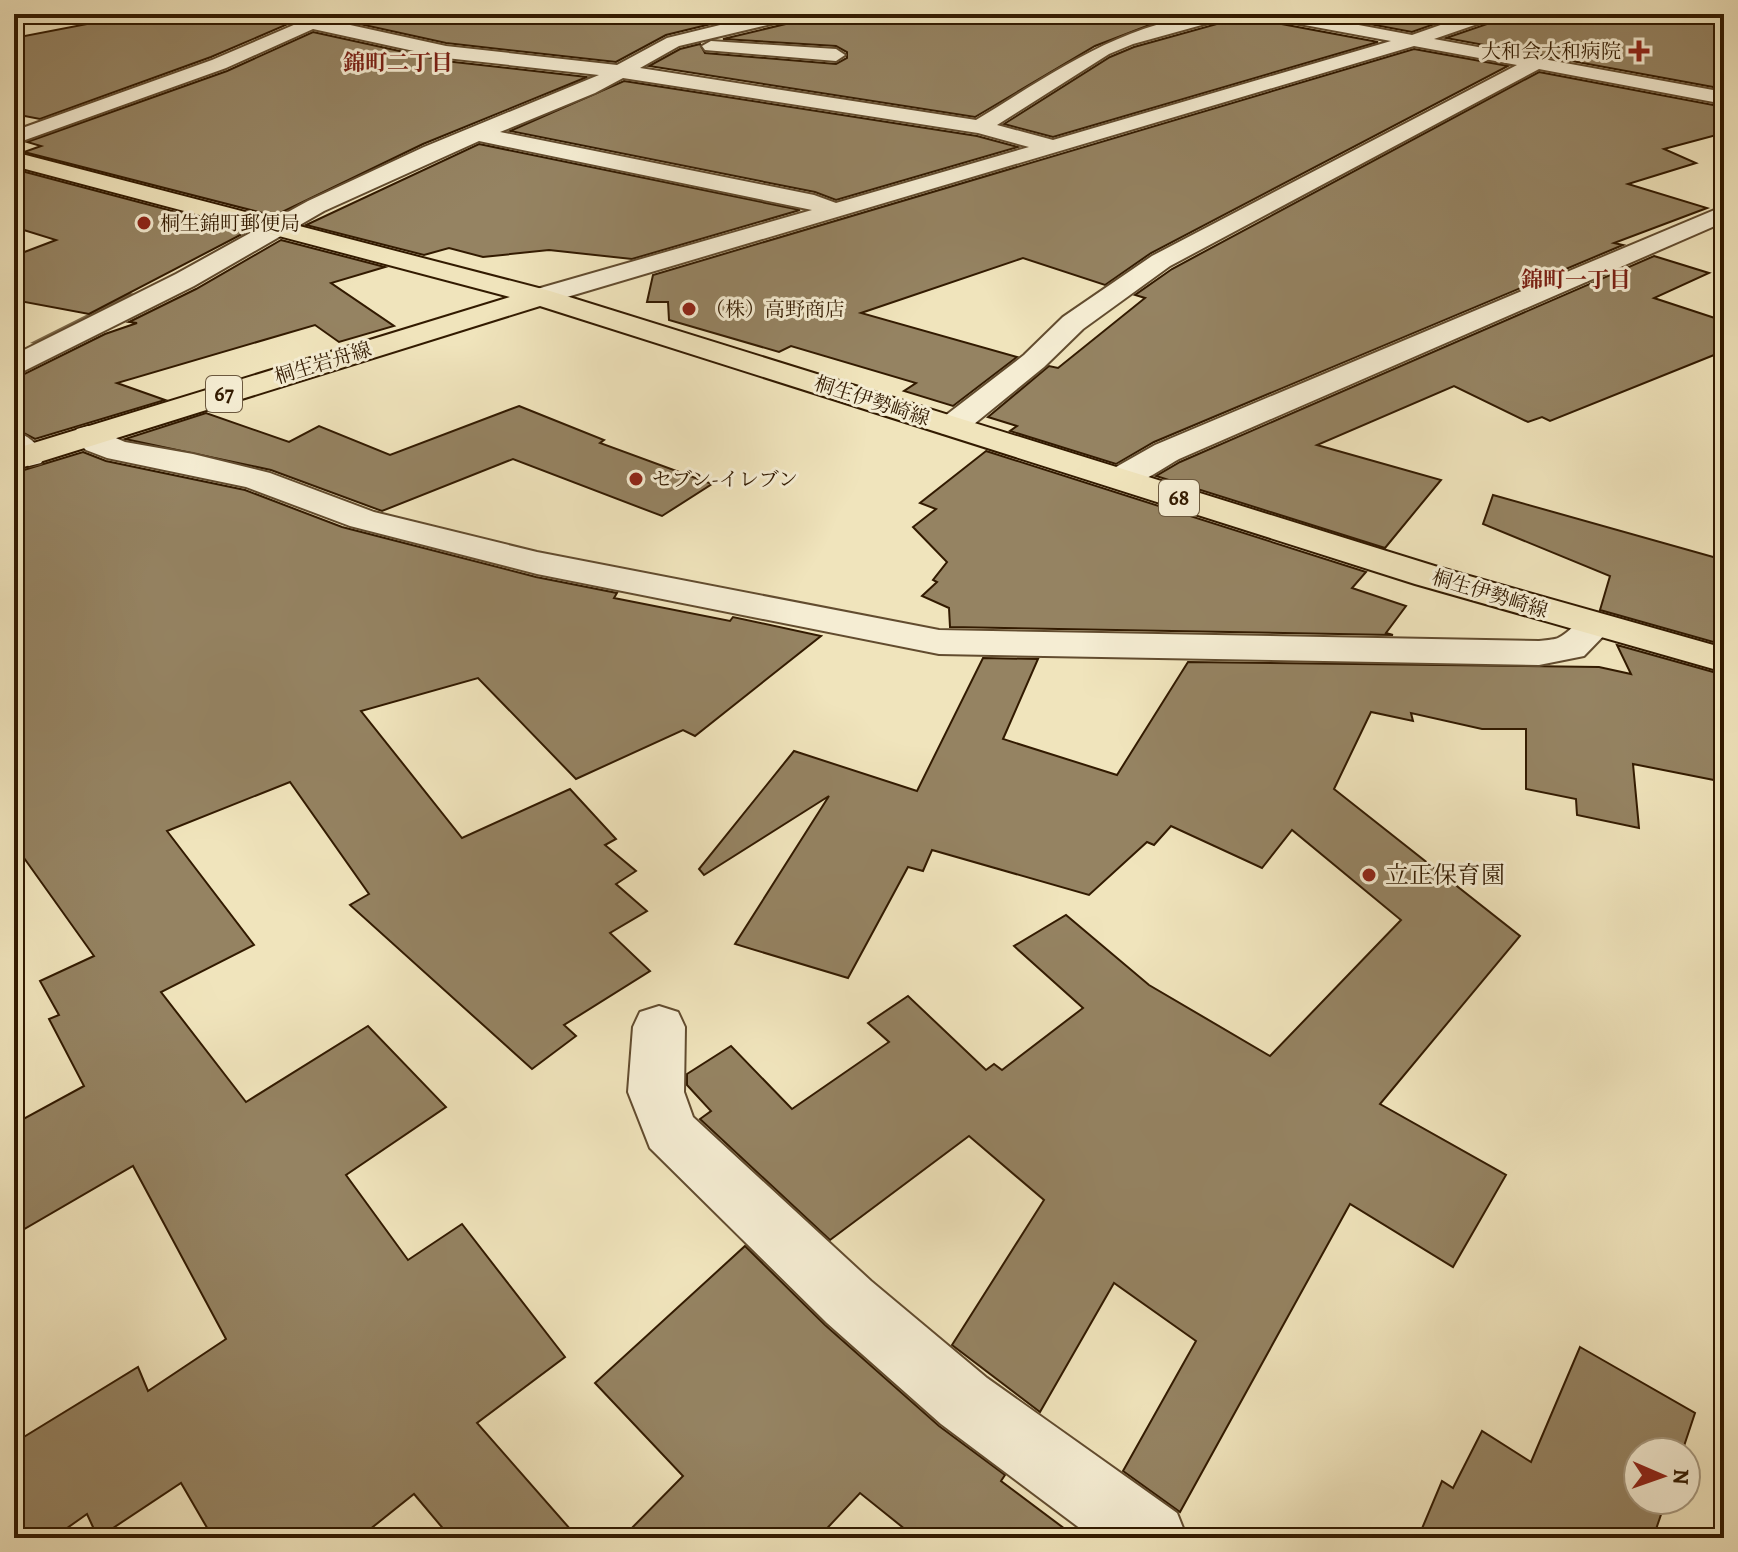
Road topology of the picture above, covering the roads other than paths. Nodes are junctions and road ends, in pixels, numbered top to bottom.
1 (282, 14) edge
2 (791, 14) edge
3 (1221, 14) edge
4 (1272, 14) edge
5 (1489, 14) edge
6 (312, 23) junction
7 (1416, 39) junction
8 (673, 42) junction
9 (836, 55) dead end
10 (1536, 63) junction
11 (620, 71) junction
12 (1688, 72) dead end
13 (1675, 90) junction
14 (1724, 98) edge
15 (980, 127) junction
16 (477, 134) junction
17 (14, 138) edge
18 (1053, 147) junction
19 (14, 159) edge
20 (835, 211) junction
21 (1724, 213) edge
22 (278, 228) junction
23 (540, 297) junction
24 (14, 367) edge
25 (952, 426) junction
26 (88, 436) junction
27 (19, 452) edge
28 (1121, 478) junction
29 (1595, 625) junction
30 (1724, 660) edge
31 (659, 1027) dead end
32 (1152, 1538) edge

1 - 6 street
2 - 8 street
3 - 15 street
4 - 7 street
5 - 7 street
6 - 11 street
6 - 17 street
7 - 10 street
7 - 18 street
8 - 9 street
8 - 11 street
10 - 13 street
10 - 25 street
11 - 15 street
11 - 16 street
12 - 13 street
13 - 14 street
15 - 18 street
16 - 20 street
16 - 22 street
18 - 20 street
19 - 22 main road, 桐生伊勢崎線 / 68
20 - 23 street
21 - 28 street
22 - 23 main road, 桐生伊勢崎線 / 68
22 - 24 street
23 - 25 main road, 桐生伊勢崎線 / 68
23 - 26 main road, 桐生岩舟線 / 67
25 - 28 main road, 桐生伊勢崎線 / 68
26 - 27 main road, 桐生岩舟線 / 67
26 - 29 street
28 - 29 main road, 桐生伊勢崎線 / 68
29 - 30 main road, 桐生伊勢崎線 / 68
31 - 32 street

